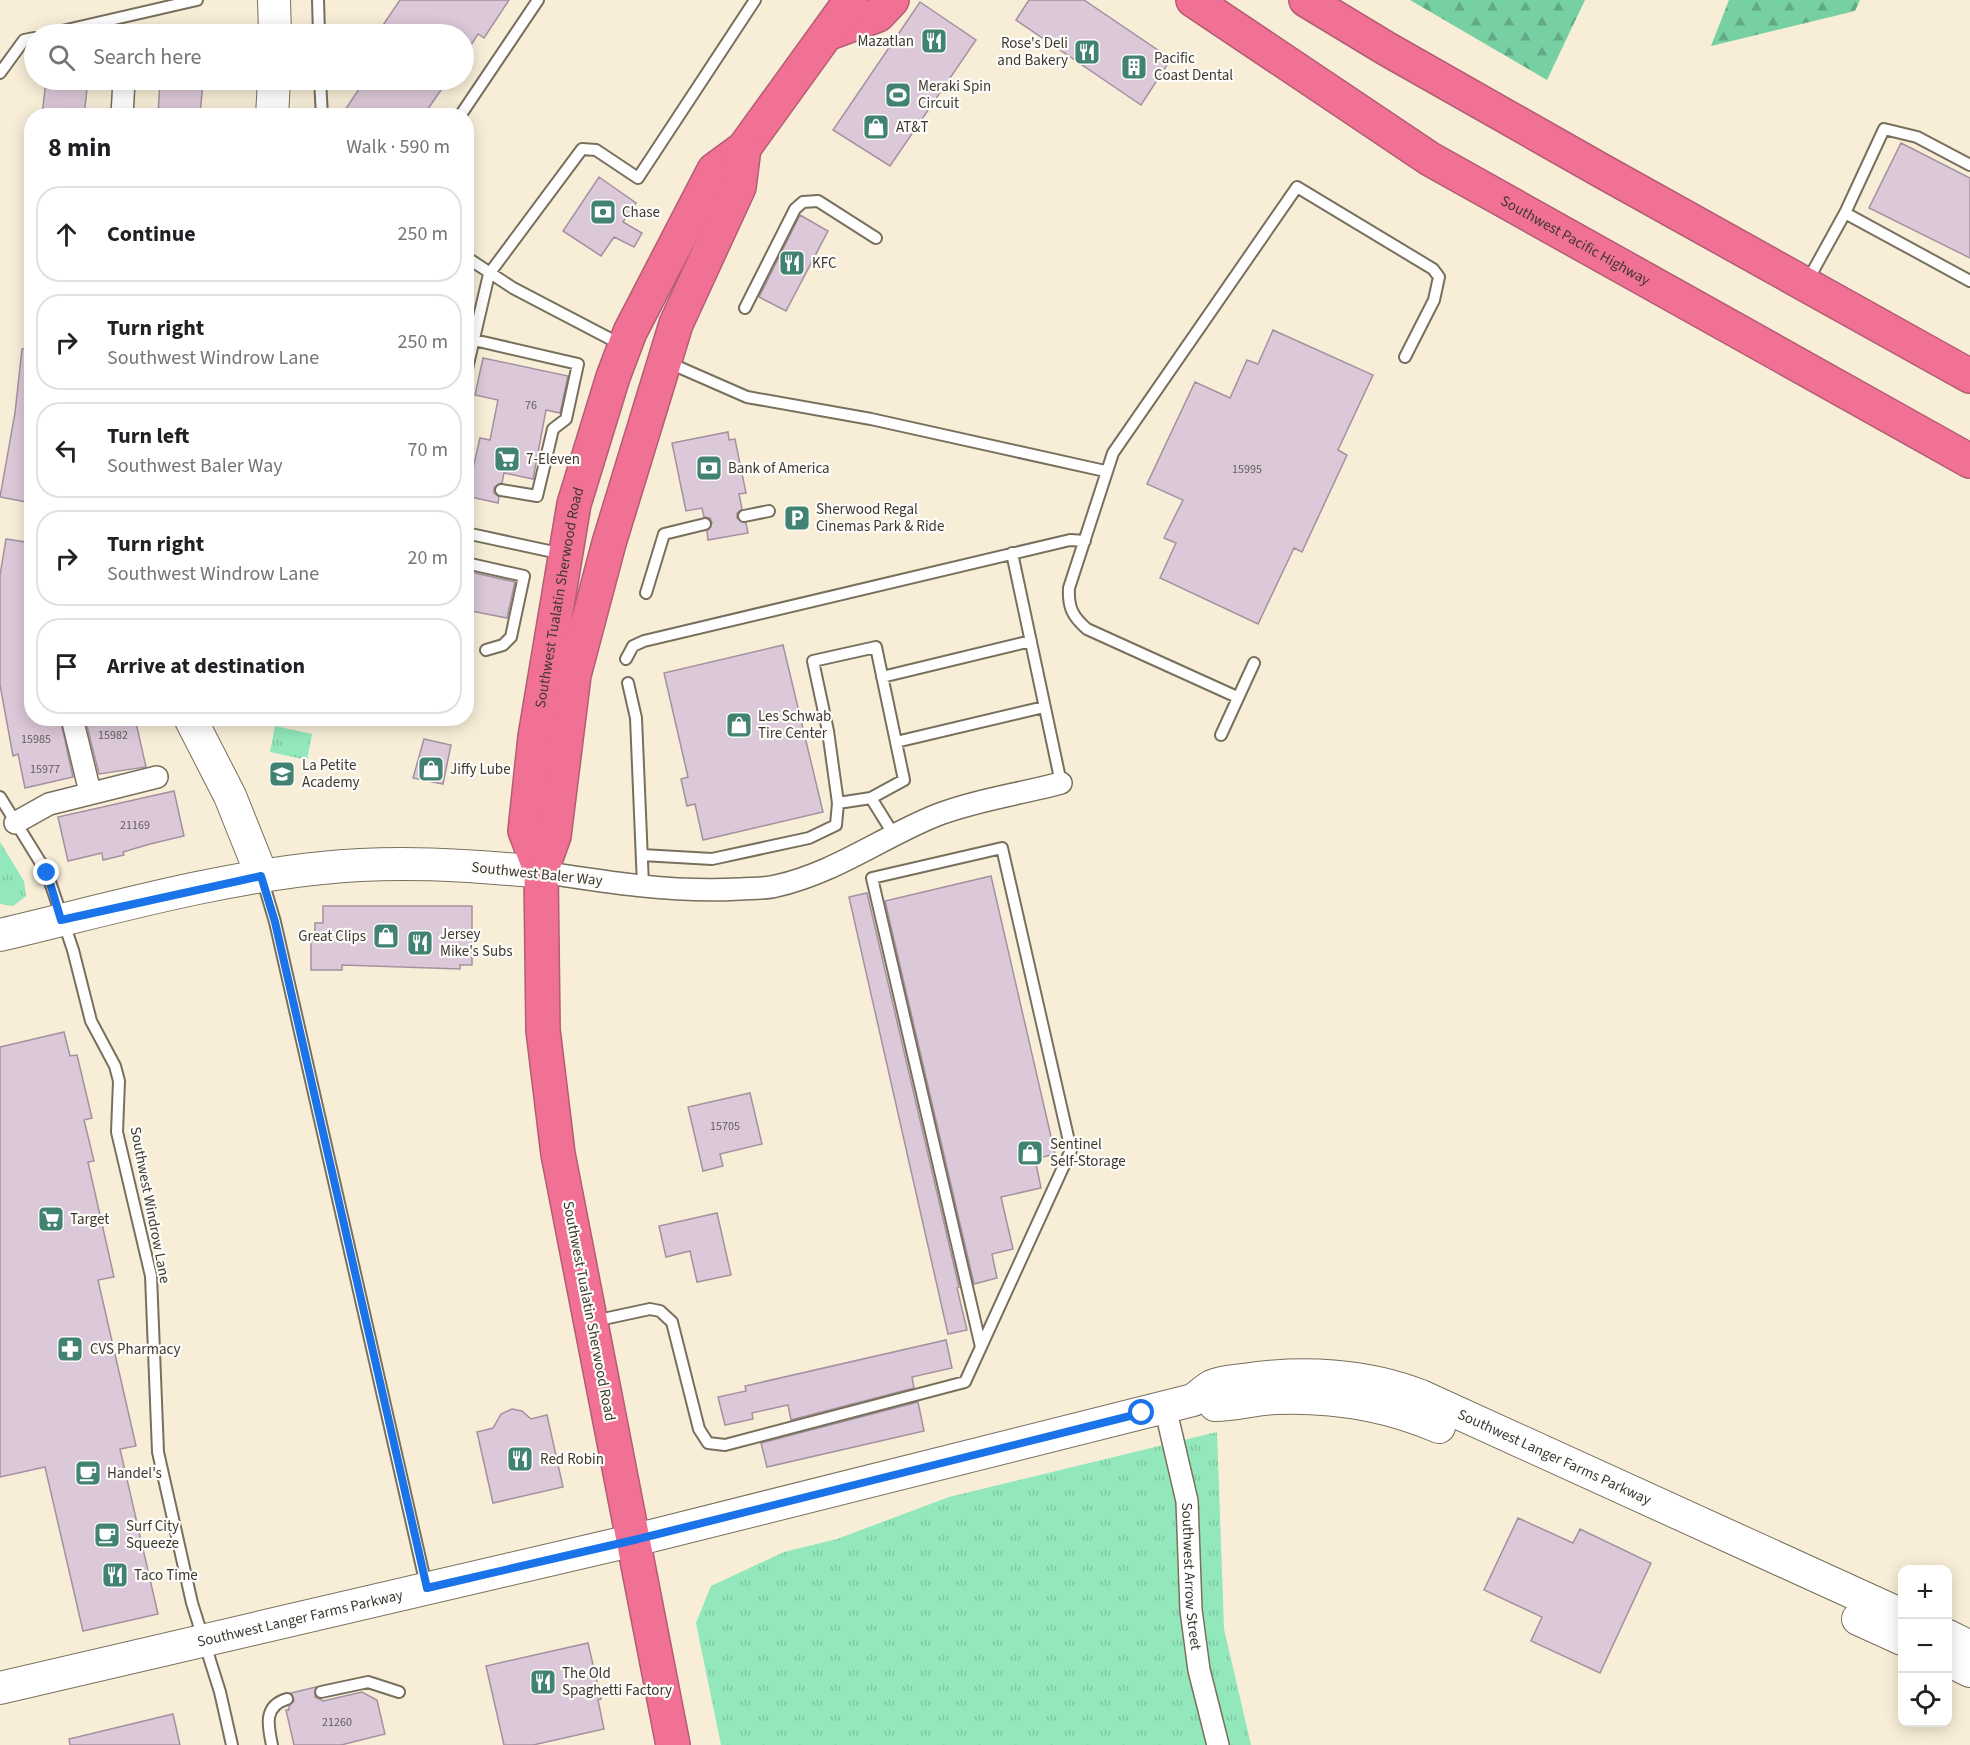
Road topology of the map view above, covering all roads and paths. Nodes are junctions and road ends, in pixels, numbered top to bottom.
1 (197, 0) edge
2 (274, 0) edge
3 (318, 0) edge
4 (538, 0) edge
5 (755, 0) edge
6 (851, 0) edge
7 (892, 0) edge
8 (1193, 0) edge
9 (1306, 0) edge
10 (93, 24) edge
11 (275, 24) edge
12 (319, 24) edge
13 (829, 33) junction
14 (24, 40) edge
15 (0, 73) edge
16 (123, 90) edge
17 (273, 90) edge
18 (321, 90) edge
19 (122, 108) edge
20 (272, 108) edge
21 (322, 108) edge
22 (465, 108) edge
23 (744, 148) junction
24 (1970, 165) edge
25 (1845, 213) junction
26 (876, 238) dead end
27 (474, 263) edge
28 (489, 274) junction
29 (1970, 281) edge
30 (1805, 284) junction
31 (745, 309) dead end
32 (474, 340) joint
33 (625, 347) junction
34 (1406, 357) dead end
35 (664, 361) junction
36 (1970, 376) edge
37 (1970, 461) edge
38 (1105, 471) junction
39 (501, 490) dead end
40 (769, 511) dead end
41 (744, 516) dead end
42 (705, 524) dead end
43 (615, 527) junction
44 (474, 535) edge
45 (1085, 541) junction
46 (1012, 553) junction
47 (563, 554) junction
48 (474, 565) edge
49 (646, 593) dead end
50 (1030, 641) junction
51 (486, 650) dead end
52 (626, 659) dead end
53 (1254, 663) dead end
54 (882, 677) junction
55 (627, 683) dead end
56 (1237, 697) junction
57 (1044, 707) junction
58 (74, 726) edge
59 (194, 726) edge
60 (1221, 735) dead end
61 (896, 742) junction
62 (157, 777) dead end
63 (1061, 783) joint
64 (90, 792) junction
65 (0, 797) edge
66 (871, 798) junction
67 (838, 803) junction
68 (15, 823) junction
69 (894, 835) junction
70 (642, 855) junction
71 (541, 872) junction
72 (261, 876) junction
73 (643, 885) junction
74 (61, 920) junction
75 (0, 934) edge
76 (591, 1322) junction
77 (981, 1347) junction
78 (1179, 1404) junction
79 (634, 1540) junction
80 (427, 1588) junction
81 (1898, 1614) edge
82 (1898, 1638) edge
83 (1952, 1638) edge
84 (204, 1640) junction
85 (1970, 1647) edge
86 (1952, 1662) edge
87 (1970, 1671) edge
88 (0, 1688) edge
89 (321, 1692) dead end
90 (399, 1692) dead end
91 (287, 1700) dead end
92 (232, 1745) edge
93 (272, 1745) edge
94 (673, 1745) edge
95 (1218, 1745) edge

1 - 10 lane
2 - 11 street
3 - 12 lane
4 - 22 lane
5 - 28 lane
6 - 13 highway, Southwest Tualatin Sherwood Road
7 - 13 highway
8 - 37 highway, Southwest Pacific Highway
9 - 30 highway
13 - 23 highway, Southwest Tualatin Sherwood Road
14 - 15 lane
16 - 19 street
17 - 20 street
18 - 21 lane
23 - 33 highway, Southwest Tualatin Sherwood Road
23 - 35 highway, Southwest Tualatin Sherwood Road
24 - 25 lane
25 - 29 lane
25 - 30 lane
26 - 31 lane
27 - 28 lane
28 - 32 lane
28 - 33 lane
30 - 36 highway
32 - 39 lane
33 - 43 highway
33 - 47 highway, Southwest Tualatin Sherwood Road
34 - 38 lane
35 - 38 lane
35 - 43 highway, Southwest Tualatin Sherwood Road
38 - 45 lane
40 - 41 lane
42 - 49 lane
43 - 71 highway, Southwest Tualatin Sherwood Road
44 - 47 lane
45 - 46 lane
45 - 56 lane
46 - 50 lane
46 - 52 lane
47 - 71 highway, Southwest Tualatin Sherwood Road
48 - 51 lane
50 - 54 lane
50 - 57 lane
53 - 56 lane
54 - 61 lane
54 - 67 lane
55 - 70 lane
56 - 60 lane
57 - 61 lane
57 - 63 lane
58 - 64 street
59 - 72 street
61 - 66 lane
62 - 64 street
63 - 69 street, Southwest Baler Way
64 - 68 street
65 - 68 lane, Southwest Windrow Lane
66 - 67 lane
66 - 69 lane
67 - 70 lane
68 - 74 lane, Southwest Windrow Lane
69 - 73 street, Southwest Baler Way
70 - 73 lane
71 - 72 street, Southwest Baler Way
71 - 73 street, Southwest Baler Way
71 - 76 highway, Southwest Tualatin Sherwood Road
72 - 74 street, Southwest Baler Way
72 - 80 lane
74 - 75 street, Southwest Baler Way
74 - 84 lane, Southwest Windrow Lane
76 - 77 lane
76 - 79 highway, Southwest Tualatin Sherwood Road
77 - 77 lane
78 - 79 street, Southwest Langer Farms Parkway
78 - 81 street, Southwest Langer Farms Parkway
78 - 82 street, Southwest Langer Farms Parkway
78 - 95 street, Southwest Arrow Street
79 - 80 street, Southwest Langer Farms Parkway
79 - 94 highway, Southwest Tualatin Sherwood Road
80 - 84 street, Southwest Langer Farms Parkway
83 - 85 street
84 - 88 street, Southwest Langer Farms Parkway
84 - 92 lane, Southwest Windrow Lane
86 - 87 street
89 - 90 lane
91 - 93 lane

